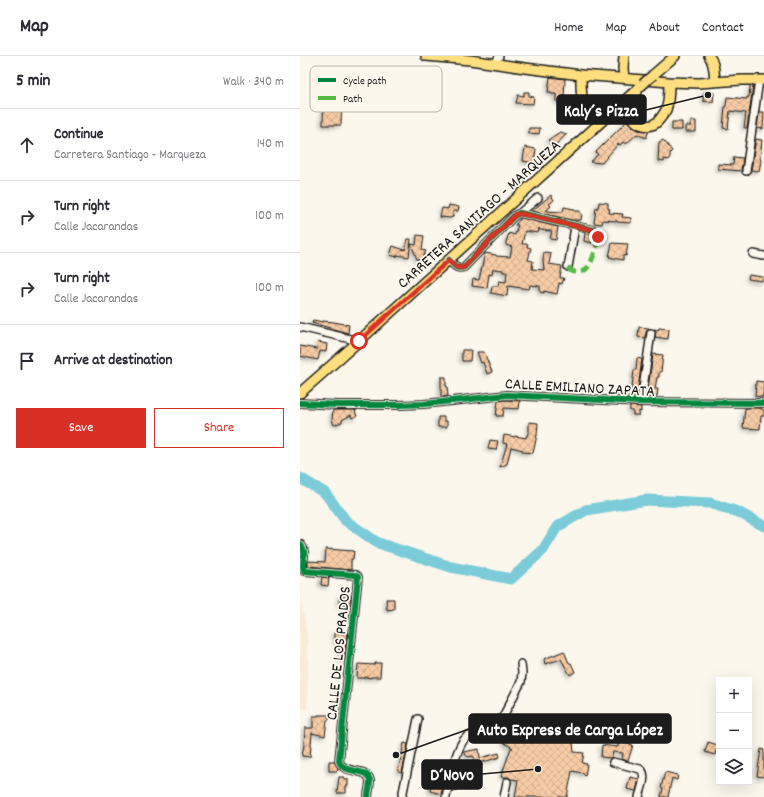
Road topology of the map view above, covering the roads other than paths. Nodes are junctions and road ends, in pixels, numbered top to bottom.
1 (426, 56) edge
2 (624, 56) edge
3 (663, 56) edge
4 (675, 56) edge
5 (709, 56) edge
6 (497, 60) edge
7 (662, 68) junction
8 (580, 75) junction
9 (624, 78) junction
10 (762, 80) edge
11 (669, 82) junction
12 (715, 82) junction
13 (641, 86) junction
14 (608, 116) junction
15 (746, 171) dead end
16 (538, 198) dead end
17 (520, 213) junction
18 (575, 227) junction
19 (598, 241) dead end
20 (753, 254) dead end
21 (764, 256) edge
22 (449, 260) junction
23 (568, 267) dead end
24 (300, 327) edge
25 (651, 333) dead end
26 (359, 341) junction
27 (300, 393) edge
28 (764, 397) edge
29 (641, 402) junction
30 (300, 403) edge
31 (754, 403) junction
32 (764, 403) edge
33 (300, 544) edge
34 (521, 664) dead end
35 (418, 719) dead end
36 (613, 762) dead end
37 (460, 765) dead end
38 (507, 782) dead end
39 (368, 797) edge
40 (402, 797) edge
41 (446, 797) edge
42 (449, 797) edge
43 (504, 797) edge
44 (639, 797) edge

1 - 6 main road
2 - 9 main road
3 - 7 main road
4 - 7 main road, CARRETERA SANTIAGO - MARQUEZA
5 - 12 main road
6 - 8 main road
7 - 13 main road, CARRETERA SANTIAGO - MARQUEZA, bridge
8 - 9 main road
8 - 14 main road
9 - 11 main road
10 - 12 main road
10 - 15 street
11 - 12 main road
11 - 13 main road
13 - 14 main road, CARRETERA SANTIAGO - MARQUEZA
14 - 22 main road, CARRETERA SANTIAGO - MARQUEZA
16 - 17 street
17 - 18 street
17 - 22 street
18 - 19 street
18 - 23 street
20 - 21 street
22 - 26 main road, CARRETERA SANTIAGO - MARQUEZA
24 - 26 street
25 - 29 street
26 - 27 main road, CARRETERA SANTIAGO - MARQUEZA
28 - 31 street
29 - 30 street, CALLE EMILIANO ZAPATA
29 - 31 street, CALLE EMILIANO ZAPATA
31 - 32 street, CALLE EMILIANO ZAPATA
33 - 39 street, CALLE DE LOS PRADOS
34 - 41 street
35 - 40 street
36 - 44 street
37 - 42 street
38 - 43 street

